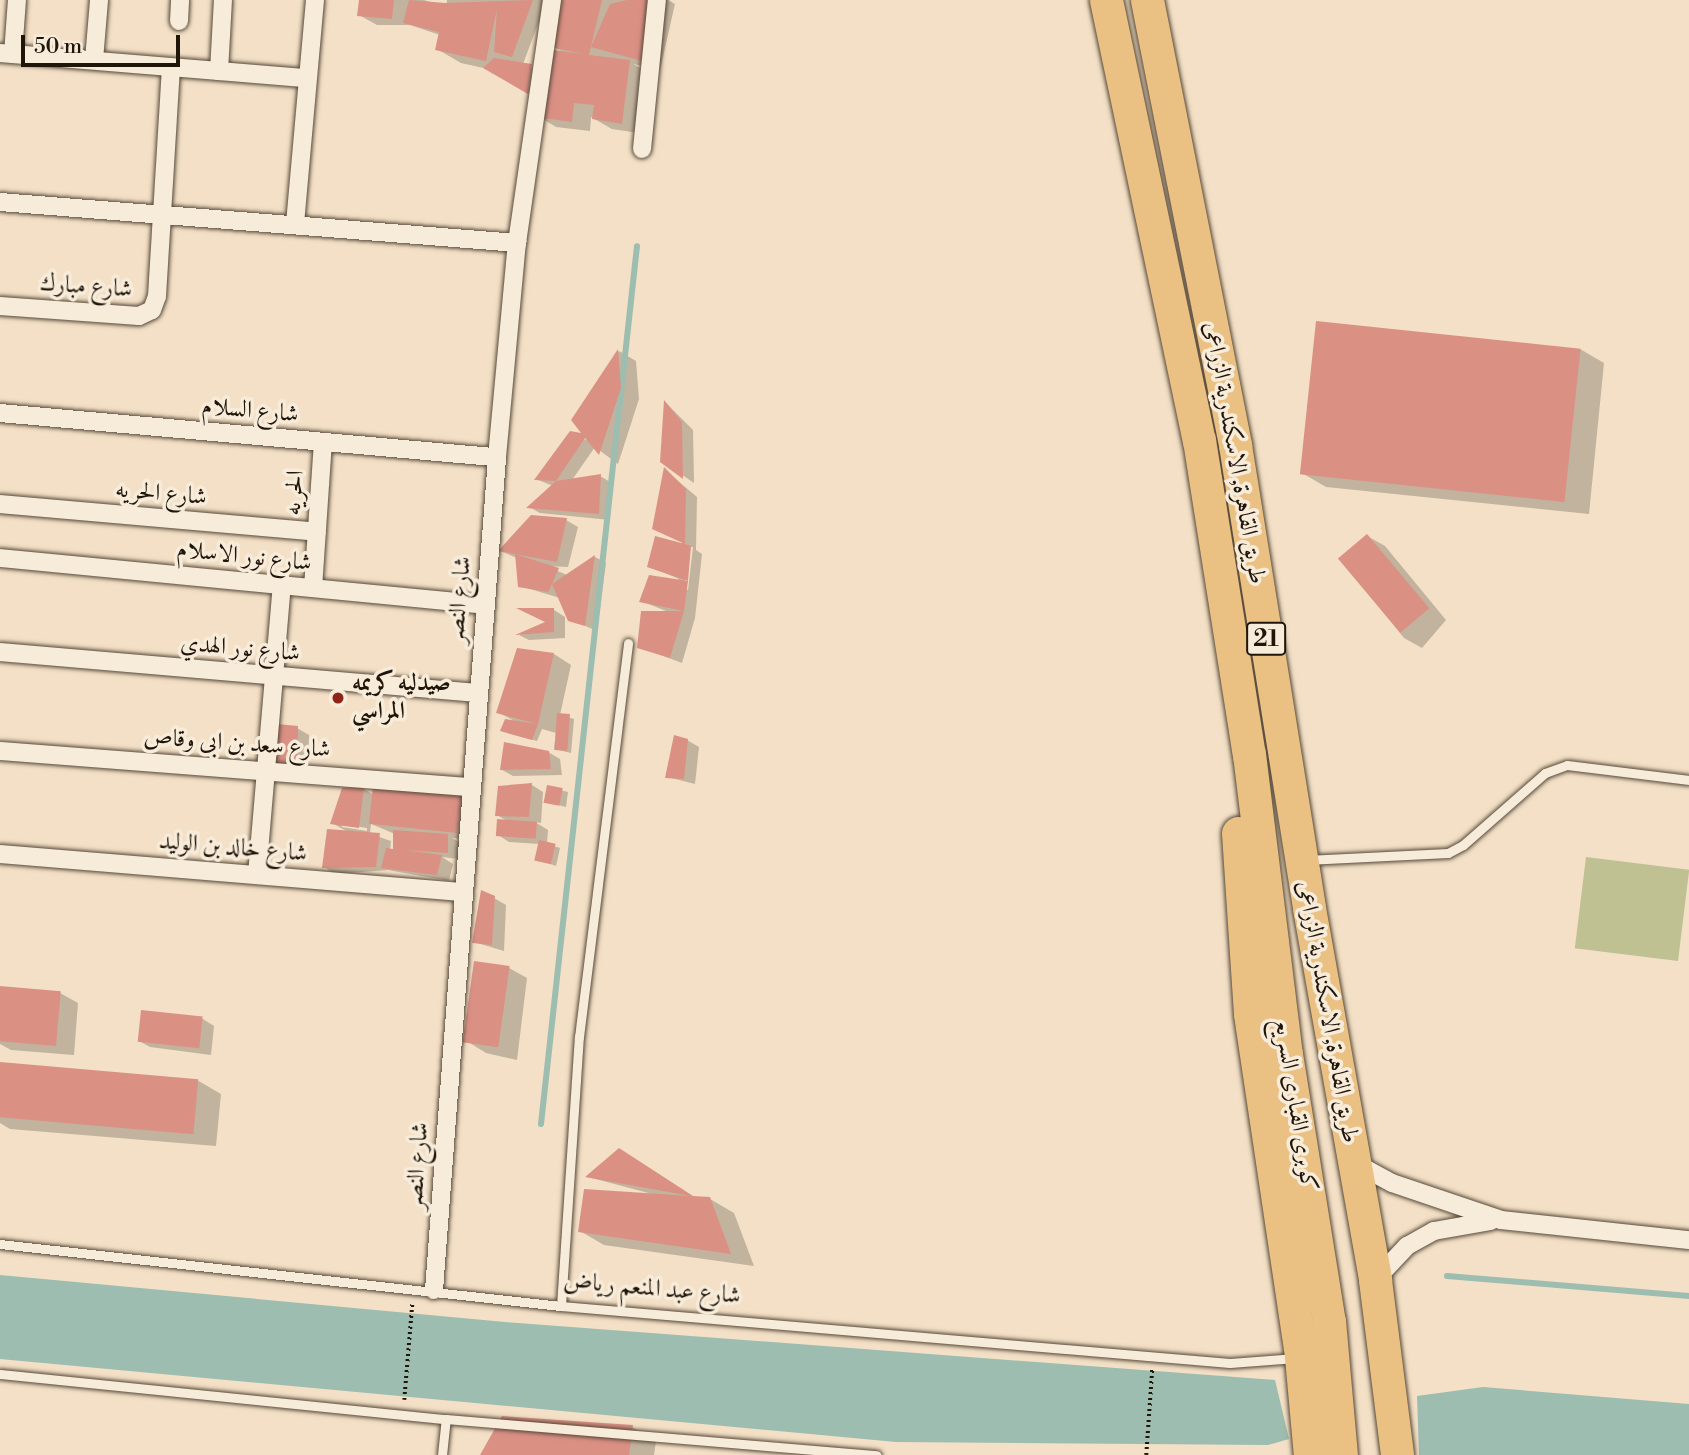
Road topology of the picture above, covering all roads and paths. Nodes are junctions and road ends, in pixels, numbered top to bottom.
1 (17, 0) edge
2 (99, 0) edge
3 (180, 0) edge
4 (223, 0) edge
5 (315, 0) edge
6 (552, 0) edge
7 (657, 0) edge
8 (1107, 0) edge
9 (1147, 0) edge
10 (179, 21) dead end
11 (6, 53) edge
12 (94, 60) junction
13 (171, 67) junction
14 (219, 71) junction
15 (307, 78) junction
16 (642, 149) dead end
17 (0, 202) edge
18 (162, 213) junction
19 (295, 223) junction
20 (517, 243) junction
21 (0, 306) edge
22 (0, 413) edge
23 (323, 442) junction
24 (496, 457) junction
25 (0, 505) edge
26 (317, 532) junction
27 (0, 558) edge
28 (282, 586) junction
29 (313, 589) junction
30 (484, 605) junction
31 (628, 643) dead end
32 (0, 652) edge
33 (274, 676) junction
34 (477, 693) junction
35 (0, 751) edge
36 (1249, 754) junction
37 (266, 771) junction
38 (1689, 780) edge
39 (469, 787) junction
40 (0, 854) edge
41 (1301, 860) junction
42 (257, 875) junction
43 (461, 892) junction
44 (1353, 1162) junction
45 (1501, 1220) junction
46 (1689, 1240) edge
47 (0, 1244) edge
48 (1375, 1280) junction
49 (413, 1287) junction
50 (433, 1290) junction
51 (561, 1306) junction
52 (1153, 1357) junction
53 (1301, 1357) junction
54 (0, 1374) edge
55 (402, 1415) junction
56 (446, 1419) junction
57 (442, 1455) edge
58 (876, 1455) edge
59 (1146, 1455) edge
60 (1310, 1455) edge
61 (1341, 1455) edge
62 (1397, 1455) edge

1 - 11 street
2 - 12 street
3 - 10 street
4 - 14 street
5 - 15 street
6 - 20 street, شارع النصر
7 - 16 street
8 - 36 highway, طريق القاهرة, الاسكندرية الزراعى / 21
9 - 41 highway, طريق القاهرة, الاسكندرية الزراعى / 21
11 - 12 street
12 - 13 street
13 - 14 street
13 - 18 street
14 - 15 street
15 - 19 street
17 - 18 street
18 - 19 street
18 - 21 street, شارع مبارك
19 - 20 street
20 - 24 street, شارع النصر
22 - 23 street, شارع السلام
23 - 24 street, شارع السلام
23 - 26 street, الحريه
24 - 30 street, شارع النصر
25 - 26 street, شارع الحريه
26 - 29 street, الحريه
27 - 28 street, شارع نور الاسلام
28 - 29 street, شارع نور الاسلام
28 - 33 street
29 - 30 street, شارع نور الاسلام
30 - 34 street, شارع النصر
31 - 51 lane
32 - 33 street, شارع نور الهدي
33 - 34 street, شارع نور الهدي
33 - 37 street
34 - 39 street, شارع النصر
35 - 37 street, شارع سعد بن ابى وقاص
36 - 53 highway
36 - 61 highway, كوبرى القبارى السريع
37 - 39 street, شارع سعد بن ابى وقاص
37 - 42 street
38 - 41 lane
39 - 43 street, شارع النصر
40 - 42 street, شارع خالد بن الوليد
41 - 44 highway, طريق القاهرة, الاسكندرية الزراعى / 21
42 - 43 street, شارع خالد بن الوليد
43 - 50 street, شارع النصر
44 - 45 street
44 - 48 highway, طريق القاهرة, الاسكندرية الزراعى / 21
45 - 46 street
45 - 48 street
47 - 49 lane, شارع عبد المنعم رياض
48 - 62 highway
49 - 50 lane, شارع عبد المنعم رياض
49 - 55 path
50 - 51 lane, شارع عبد المنعم رياض
51 - 52 lane, شارع عبد المنعم رياض
52 - 53 lane, شارع عبد المنعم رياض
52 - 59 path
53 - 60 highway
54 - 55 lane
55 - 56 lane
56 - 57 lane
56 - 58 lane

